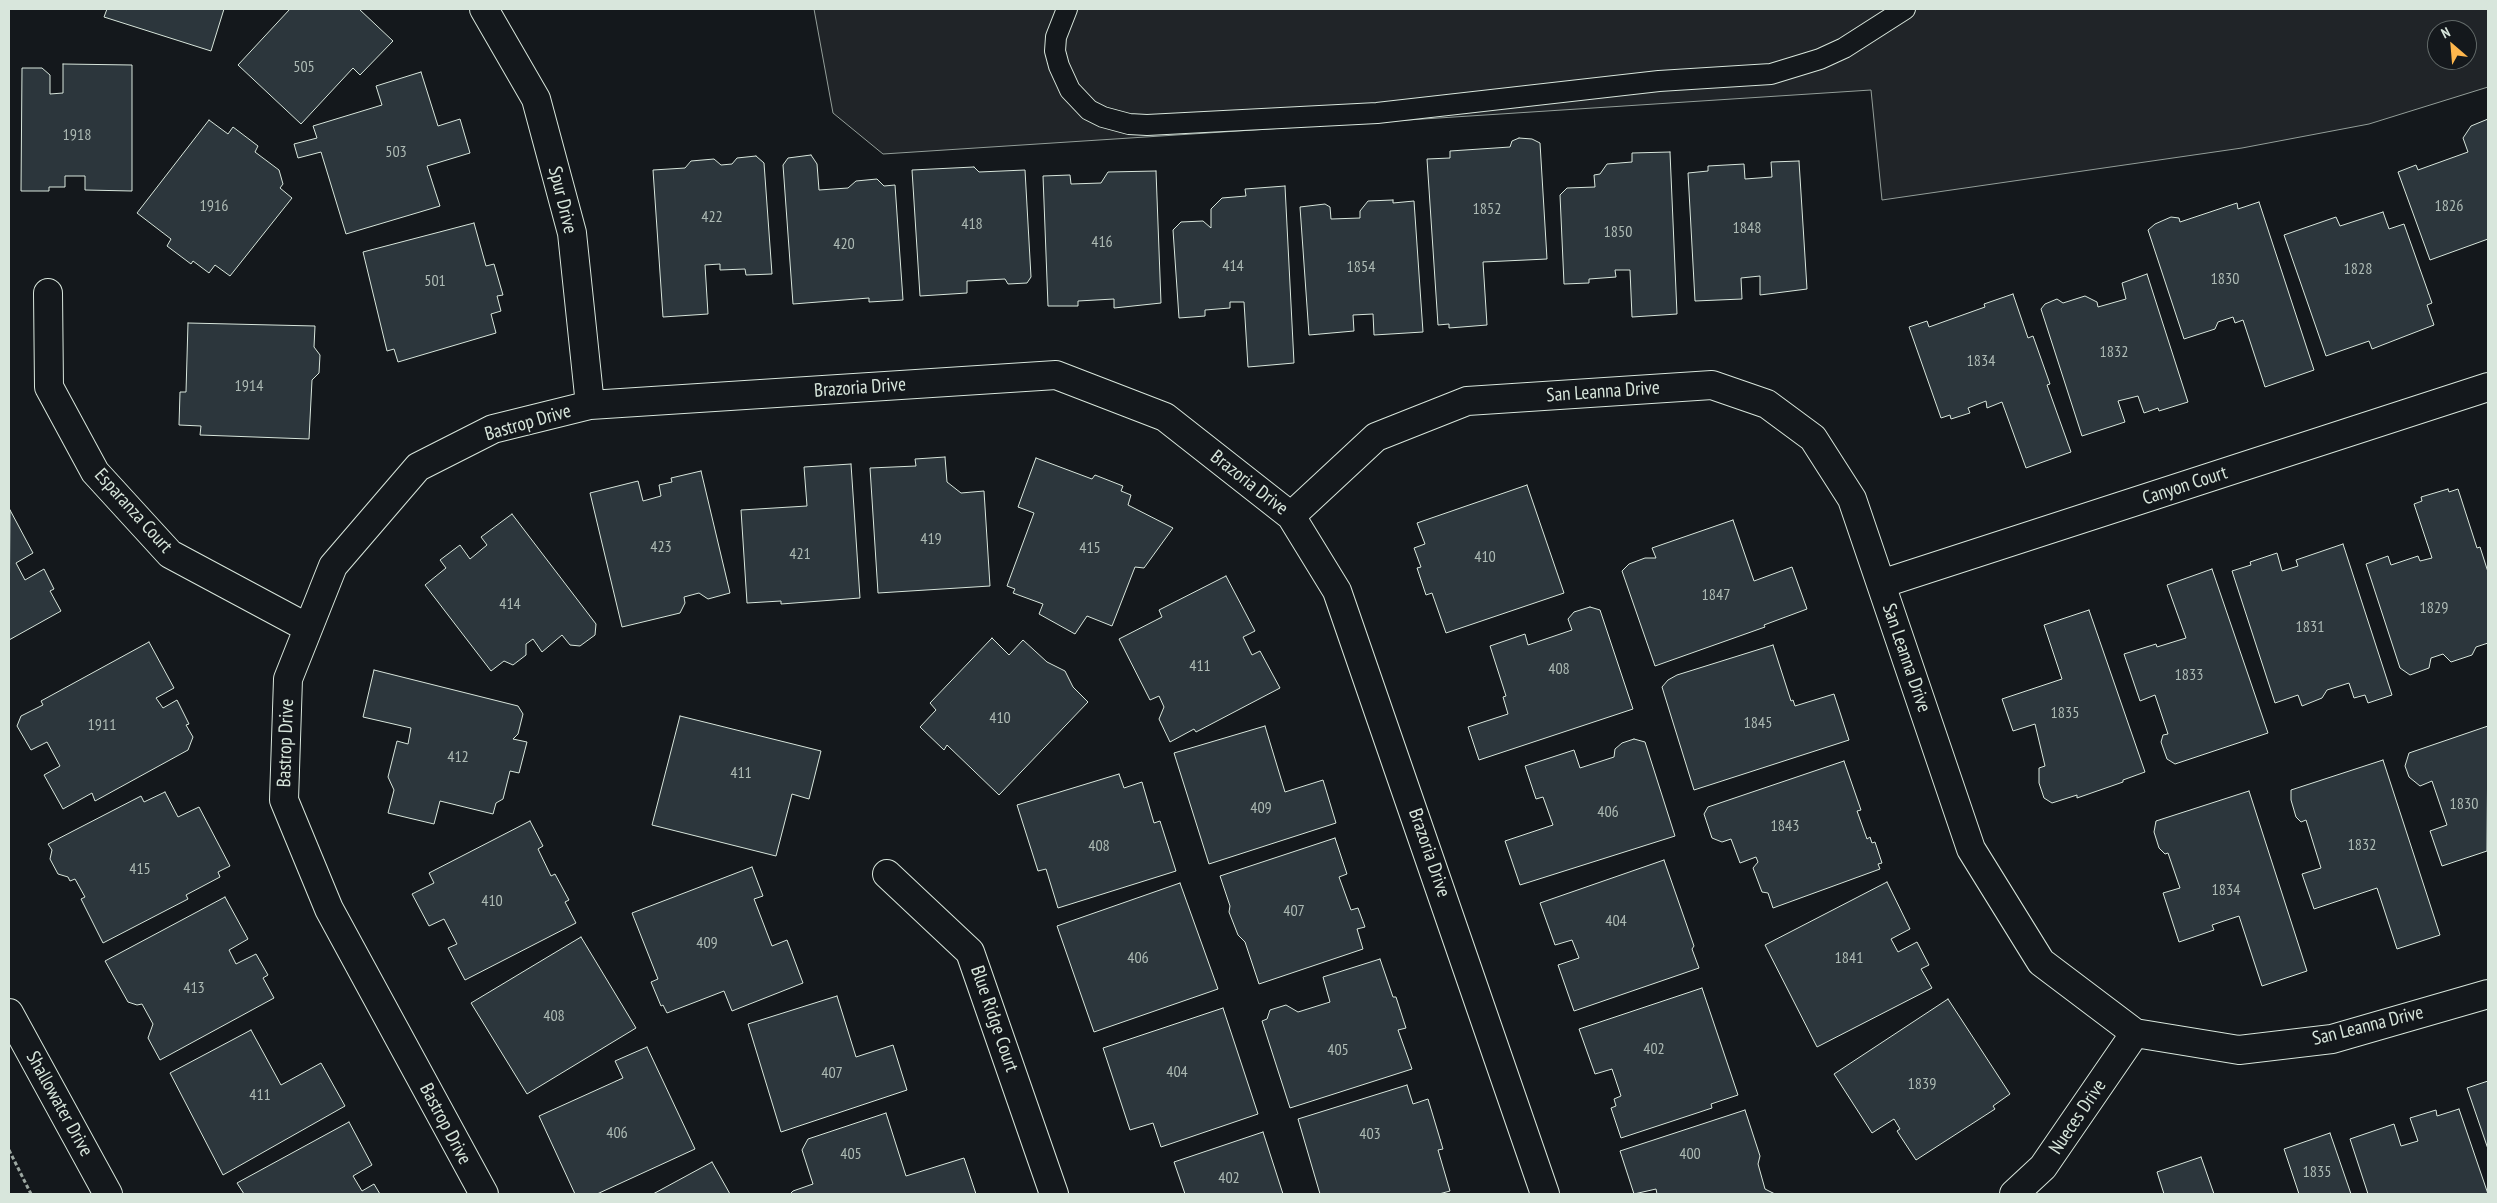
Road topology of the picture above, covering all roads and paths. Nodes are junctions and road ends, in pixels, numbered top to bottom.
1 (484, 9) edge
2 (1067, 9) edge
3 (1905, 9) edge
4 (48, 293) dead end
5 (2488, 387) edge
6 (590, 406) junction
7 (1292, 516) junction
8 (1881, 584) junction
9 (308, 628) junction
10 (888, 874) dead end
11 (2488, 994) edge
12 (9, 1013) edge
13 (2135, 1033) junction
14 (9, 1150) edge
15 (31, 1194) edge
16 (108, 1194) edge
17 (484, 1194) edge
18 (1054, 1194) edge
19 (1545, 1194) edge
20 (2014, 1194) edge

1 - 6 street, Spur Drive
2 - 3 lane
4 - 9 street, Esparanza Court
5 - 8 street, Canyon Court
6 - 7 street, Brazoria Drive
6 - 9 street, Bastrop Drive
7 - 8 street, San Leanna Drive
7 - 19 street, Brazoria Drive
8 - 13 street, San Leanna Drive
9 - 17 street, Bastrop Drive
10 - 18 street, Blue Ridge Court
11 - 13 street, San Leanna Drive
12 - 16 street, Shallowater Drive
13 - 20 street, Nueces Drive
14 - 15 path

